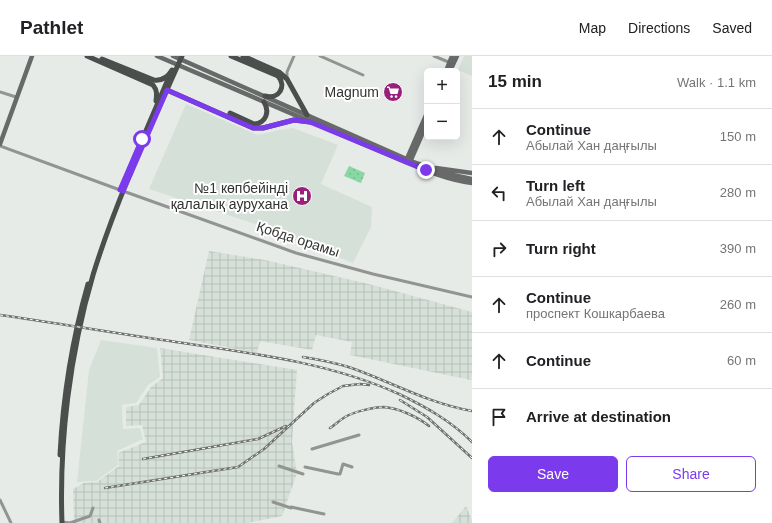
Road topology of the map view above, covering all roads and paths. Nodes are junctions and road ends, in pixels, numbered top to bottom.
1 (32, 56) edge
2 (87, 56) edge
3 (95, 56) edge
4 (157, 56) edge
5 (173, 56) edge
6 (178, 56) edge
7 (182, 56) edge
8 (231, 56) edge
9 (243, 56) edge
10 (294, 56) edge
11 (320, 56) edge
12 (434, 56) edge
13 (452, 56) edge
14 (457, 56) edge
15 (451, 63) junction
16 (448, 68) edge
17 (450, 68) edge
18 (172, 70) junction
19 (362, 75) dead end
20 (287, 79) junction
21 (168, 88) junction
22 (0, 92) edge
23 (265, 96) junction
24 (16, 97) junction
25 (264, 102) junction
26 (155, 108) junction
27 (307, 114) junction
28 (424, 121) edge
29 (310, 122) junction
30 (424, 129) edge
31 (0, 145) edge
32 (408, 161) junction
33 (432, 168) junction
34 (472, 173) edge
35 (472, 179) edge
36 (472, 183) edge
37 (122, 190) junction
38 (472, 297) edge
39 (359, 435) dead end
40 (312, 449) dead end
41 (279, 466) dead end
42 (306, 467) dead end
43 (352, 467) dead end
44 (303, 474) dead end
45 (0, 500) edge
46 (273, 502) dead end
47 (93, 508) dead end
48 (324, 514) dead end
49 (11, 523) edge
50 (61, 523) edge

1 - 24 main road
2 - 26 main road
3 - 18 main road
4 - 25 main road
5 - 23 main road
6 - 18 main road
7 - 21 main road
8 - 23 main road
9 - 20 main road
10 - 20 street
11 - 19 street
12 - 15 street
13 - 15 main road
14 - 15 main road
15 - 16 main road
15 - 17 main road
18 - 26 main road
20 - 27 main road
21 - 25 main road
21 - 29 main road
21 - 37 main road
22 - 24 street
23 - 27 main road
24 - 31 main road
25 - 29 main road
26 - 37 main road
27 - 32 main road
28 - 32 main road
29 - 32 main road
30 - 32 main road
31 - 37 street, Қобда орамы
32 - 33 main road
32 - 36 main road
33 - 34 main road
33 - 35 main road
37 - 38 street, Қобда орамы
37 - 50 main road
39 - 40 street
41 - 44 street
42 - 43 street
45 - 49 street
46 - 48 street
47 - 50 street

